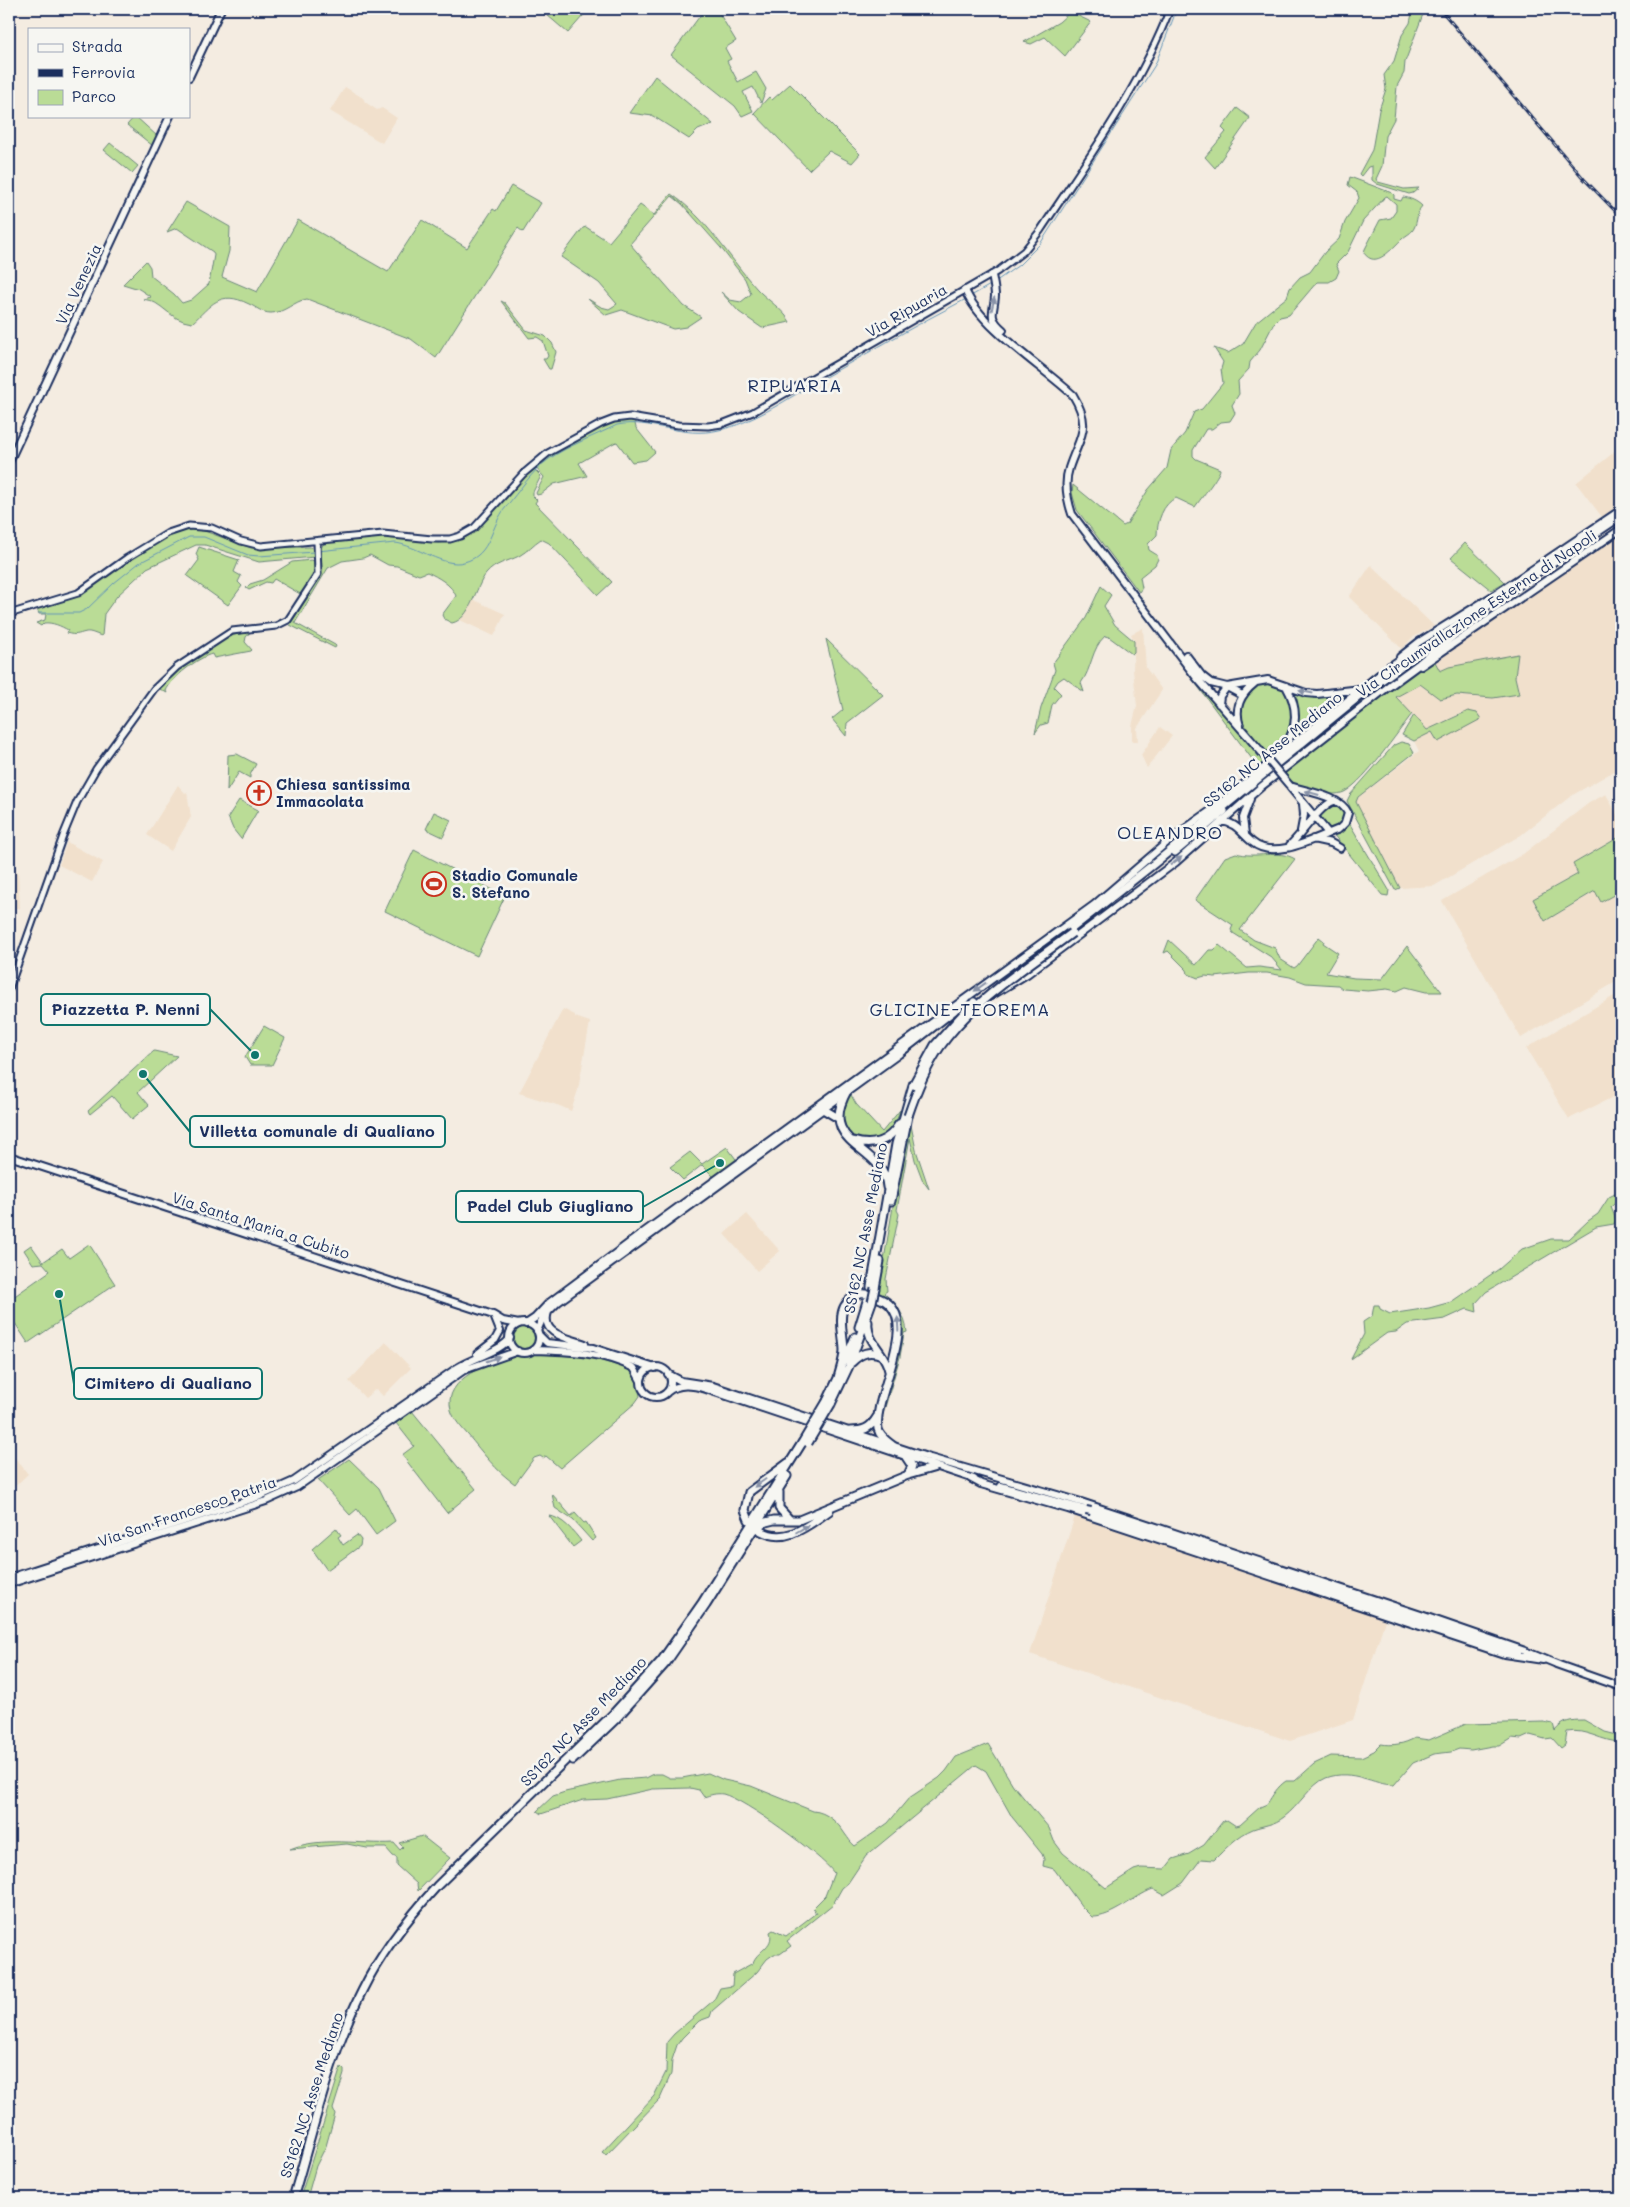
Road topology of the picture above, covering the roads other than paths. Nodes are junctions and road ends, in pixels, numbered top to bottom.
1 (221, 9) edge
2 (1170, 9) edge
3 (190, 75) edge
4 (169, 118) edge
5 (992, 277) junction
6 (965, 290) junction
7 (9, 462) edge
8 (1621, 510) edge
9 (1621, 516) edge
10 (1621, 522) edge
11 (1621, 529) edge
12 (316, 542) junction
13 (9, 614) edge
14 (1466, 625) junction
15 (1441, 636) junction
16 (1388, 669) junction
17 (1255, 683) junction
18 (1286, 686) junction
19 (1389, 686) junction
20 (1227, 687) junction
21 (1362, 689) junction
22 (1242, 695) junction
23 (1220, 704) junction
24 (1240, 727) junction
25 (1278, 755) junction
26 (1290, 786) junction
27 (1254, 792) junction
28 (1334, 801) junction
29 (1302, 802) junction
30 (1213, 809) junction
31 (1315, 818) junction
32 (1221, 821) junction
33 (1328, 833) junction
34 (1300, 834) junction
35 (1245, 835) junction
36 (1312, 839) junction
37 (1287, 848) junction
38 (1340, 848) dead end
39 (1136, 879) junction
40 (1071, 931) junction
41 (9, 989) edge
42 (848, 1091) junction
43 (823, 1109) junction
44 (905, 1115) junction
45 (838, 1118) junction
46 (852, 1141) junction
47 (9, 1156) edge
48 (887, 1203) junction
49 (873, 1287) junction
50 (869, 1301) junction
51 (548, 1311) junction
52 (868, 1314) junction
53 (493, 1315) junction
54 (503, 1322) junction
55 (523, 1324) junction
56 (538, 1333) junction
57 (510, 1337) junction
58 (593, 1348) junction
59 (533, 1350) junction
60 (518, 1351) junction
61 (882, 1355) junction
62 (467, 1361) junction
63 (850, 1364) junction
64 (654, 1368) junction
65 (889, 1371) junction
66 (668, 1374) junction
67 (838, 1378) junction
68 (641, 1381) junction
69 (667, 1392) junction
70 (829, 1402) junction
71 (878, 1415) junction
72 (850, 1431) junction
73 (804, 1444) junction
74 (893, 1446) junction
75 (795, 1455) junction
76 (906, 1457) junction
77 (936, 1467) junction
78 (908, 1475) junction
79 (779, 1489) junction
80 (838, 1505) junction
81 (1087, 1510) junction
82 (790, 1519) junction
83 (749, 1520) dead end
84 (757, 1531) junction
85 (9, 1578) edge
86 (9, 1584) edge
87 (704, 1604) junction
88 (1559, 1665) junction
89 (1621, 1687) edge
90 (333, 2073) junction
91 (293, 2198) edge
92 (298, 2198) edge

1 - 3 main road
2 - 5 street, Via Ripuaria
4 - 7 main road, Via Venezia
5 - 6 street, Via Ripuaria
20 -> 5 main road
6 - 12 street, Via Ripuaria
6 - 23 main road
8 - 16 main road, Via Circumvallazione Esterna di Napoli
9 - 15 highway, SS162 NC Asse Mediano
10 - 14 highway, SS162 NC Asse Mediano
11 - 19 main road, Via Circumvallazione Esterna di Napoli
12 - 13 street, Via Ripuaria
12 - 41 street
14 - 19 highway
14 - 40 highway, SS162 NC Asse Mediano
15 - 16 highway
15 - 39 highway, SS162 NC Asse Mediano
16 - 21 main road, Via Circumvallazione Esterna di Napoli
17 - 18 main road
17 - 20 main road
17 - 22 main road
21 -> 18 main road
18 - 25 main road
19 - 27 main road, Via Circumvallazione Esterna di Napoli
20 - 22 main road
20 - 23 main road
21 - 25 main road, Via Circumvallazione Esterna di Napoli
22 - 24 main road
23 - 24 main road
24 - 26 main road, bridge
25 - 30 main road, Via Circumvallazione Esterna di Napoli
28 -> 26 main road
26 - 29 main road
27 - 32 main road, Via Circumvallazione Esterna di Napoli
27 - 35 main road
28 - 31 main road
28 - 33 main road
29 - 31 main road
29 - 34 main road
30 - 39 highway
30 -> 55 main road, Via Circumvallazione Esterna di Napoli
31 - 33 main road
31 - 34 main road
32 - 35 main road
42 -> 32 main road, Via Circumvallazione Esterna di Napoli
33 - 36 main road
34 - 37 main road
35 - 37 main road
36 - 37 main road
36 - 38 main road
39 - 40 highway, SS162 NC Asse Mediano
40 - 44 highway, SS162 NC Asse Mediano, bridge
40 - 44 highway, SS162 NC Asse Mediano, bridge
42 - 43 main road, Via Circumvallazione Esterna di Napoli
42 - 45 highway
43 - 45 highway
43 - 51 main road, Via Circumvallazione Esterna di Napoli
44 - 46 highway
44 - 48 highway, SS162 NC Asse Mediano
44 - 49 highway, SS162 NC Asse Mediano
45 - 46 highway
46 - 48 highway
47 - 53 main road, Via Santa Maria a Cubito
48 - 49 highway, SS162 NC Asse Mediano
49 - 50 highway, SS162 NC Asse Mediano
50 - 52 highway, SS162 NC Asse Mediano
50 - 67 highway, SS162 NC Asse Mediano
51 - 56 main road, Via Circumvallazione Esterna di Napoli
51 - 58 main road
52 - 61 highway
52 - 63 highway, SS162 NC Asse Mediano
53 - 54 main road, Via Santa Maria a Cubito
53 - 62 main road
54 - 55 main road, Via Santa Maria a Cubito
54 - 57 main road, Via Santa Maria a Cubito
55 - 56 main road
55 - 57 main road
56 - 58 main road
56 - 59 main road
57 - 60 main road
57 - 62 main road, Via San Francesco Patria
58 - 64 main road
59 - 60 main road
59 - 68 main road
86 -> 60 main road, Via San Francesco Patria
61 - 63 highway
61 - 65 highway
62 - 85 main road, Via San Francesco Patria
63 - 70 highway, SS162 NC Asse Mediano
64 - 66 main road
64 - 68 main road
65 -> 67 highway
65 - 71 highway
66 - 69 main road
66 - 72 main road
67 - 70 highway, SS162 NC Asse Mediano
68 - 69 main road
69 - 76 main road
70 - 73 highway, SS162 NC Asse Mediano, bridge
71 - 72 highway
71 - 74 highway
72 - 74 main road
73 - 75 highway, SS162 NC Asse Mediano
73 - 79 highway, SS162 NC Asse Mediano
74 - 81 main road
75 -> 83 highway
75 - 87 highway, SS162 NC Asse Mediano
76 - 77 main road
76 - 78 highway
77 - 78 highway
77 - 81 main road
78 - 80 highway
79 - 82 highway
79 - 84 highway, SS162 NC Asse Mediano
80 - 82 highway
84 -> 80 highway
81 - 88 main road
81 - 88 main road
82 - 84 highway
84 - 87 highway, SS162 NC Asse Mediano
87 - 90 highway, SS162 NC Asse Mediano
88 - 89 main road
90 - 91 highway, SS162 NC Asse Mediano
90 - 92 highway, SS162 NC Asse Mediano

